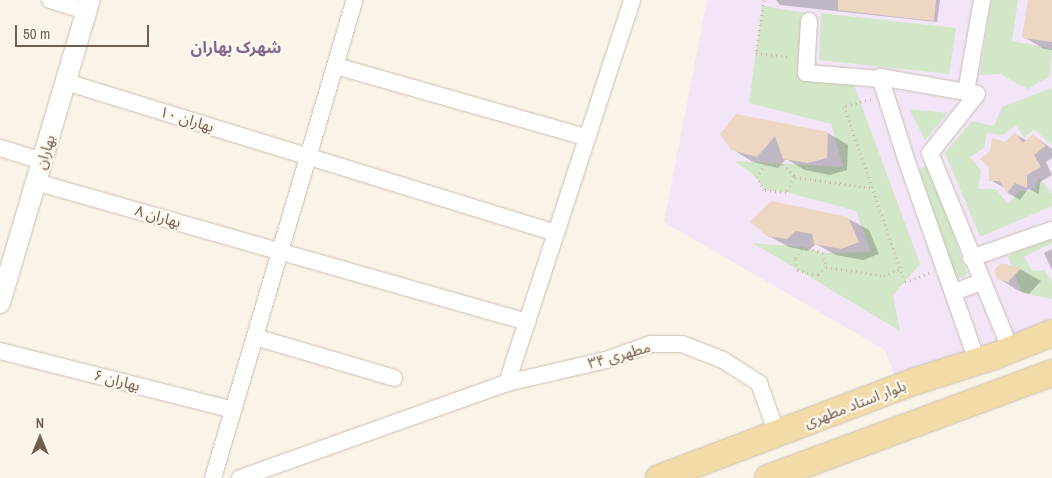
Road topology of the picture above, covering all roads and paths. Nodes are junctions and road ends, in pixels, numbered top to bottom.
1 (50, 0) edge
2 (764, 0) edge
3 (982, 0) edge
4 (349, 1) edge
5 (628, 1) edge
6 (88, 6) edge
7 (809, 21) dead end
8 (807, 59) junction
9 (336, 66) junction
10 (881, 79) junction
11 (66, 82) junction
12 (966, 92) junction
13 (886, 96) junction
14 (585, 137) junction
15 (0, 148) edge
16 (930, 153) junction
17 (308, 155) junction
18 (906, 159) junction
19 (42, 161) junction
20 (795, 177) junction
21 (36, 182) junction
22 (872, 188) junction
23 (1052, 230) edge
24 (556, 233) junction
25 (280, 251) junction
26 (972, 258) junction
27 (826, 267) junction
28 (5, 268) edge
29 (945, 268) junction
30 (900, 269) junction
31 (981, 282) junction
32 (954, 292) junction
33 (0, 303) edge
34 (527, 322) junction
35 (1052, 333) edge
36 (255, 337) junction
37 (0, 351) edge
38 (994, 355) junction
39 (1052, 373) edge
40 (394, 378) dead end
41 (507, 383) junction
42 (1008, 389) junction
43 (234, 410) junction
44 (777, 434) junction
45 (213, 478) edge
46 (240, 478) edge
47 (660, 478) edge
48 (768, 478) edge

1 - 6 street
2 - 8 path
3 - 12 street
4 - 9 street
5 - 14 street
6 - 11 street, بهاران
7 - 8 street
8 - 10 street
9 - 14 street
9 - 17 street
10 - 12 street
10 - 13 street
11 - 17 street, بهاران ۱۰
11 - 19 street, بهاران
12 - 16 street
13 - 18 street
13 - 22 path
14 - 24 street
15 - 19 street
16 - 18 street
16 - 26 street
17 - 24 street, بهاران ۱۰
17 - 25 street
18 - 29 street
19 - 21 street, بهاران
20 - 20 path
20 - 22 path
21 - 25 street, بهاران ۸
21 - 28 street, بهاران
22 - 30 path
23 - 26 street
24 - 34 street
25 - 34 street, بهاران ۸
25 - 36 street
26 - 31 street
27 - 27 path
27 - 30 path
28 - 33 street, بهاران
29 - 30 path
29 - 32 street
31 - 32 street
31 - 38 street
32 - 38 street
34 - 41 street
35 - 38 main road, بلوار استاد مطهری
36 - 40 street
36 - 43 street
37 - 43 street, بهاران ۶
38 - 42 main road
38 - 44 main road, بلوار استاد مطهری
39 - 42 main road
41 - 44 street, مطهری ۳۴
41 - 46 street, مطهری ۳۴
42 - 48 main road
43 - 45 street
44 - 47 main road, بلوار استاد مطهری

